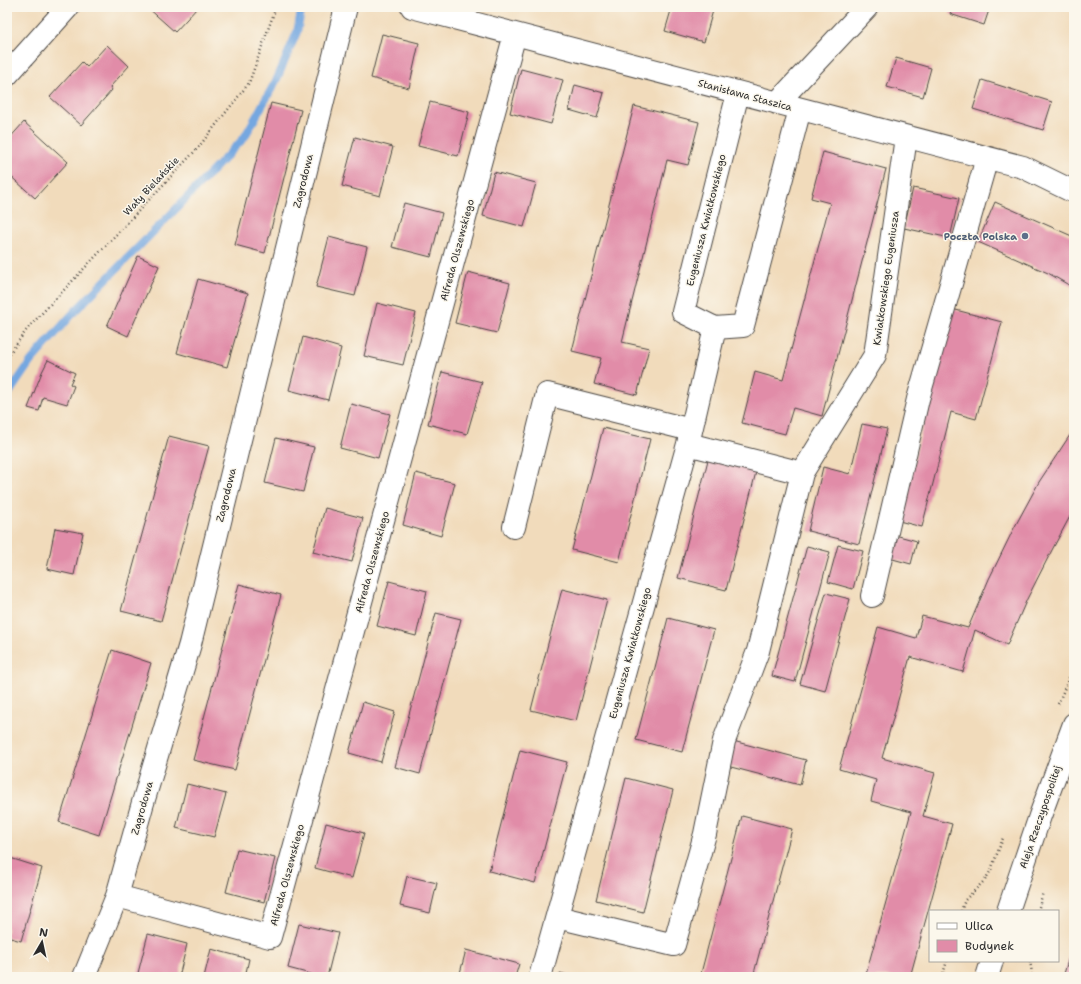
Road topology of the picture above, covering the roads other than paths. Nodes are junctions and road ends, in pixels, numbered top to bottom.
1 (68, 7) edge
2 (346, 7) edge
3 (412, 7) edge
4 (867, 7) edge
5 (515, 34) junction
6 (7, 75) edge
7 (738, 93) junction
8 (778, 103) junction
9 (800, 109) junction
10 (906, 136) junction
11 (987, 158) junction
12 (1074, 192) edge
13 (715, 328) junction
14 (689, 437) junction
15 (802, 473) junction
16 (514, 527) dead end
17 (872, 596) dead end
18 (1074, 724) edge
19 (117, 896) junction
20 (1008, 910) edge
21 (557, 917) junction
22 (992, 962) edge
23 (84, 977) edge
24 (540, 977) edge
25 (987, 977) edge

1 - 6 street
2 - 19 street, Zagrodowa
3 - 5 street, Stanisława Staszica
4 - 8 street
5 - 7 street, Stanisława Staszica
5 - 19 street, Alfreda Olszewskiego
7 - 8 street, Stanisława Staszica
7 - 13 street, Eugeniusza Kwiatkowskiego
8 - 9 street, Stanisława Staszica
9 - 10 street, Stanisława Staszica
9 - 13 street, Eugeniusza Kwiatkowskiego
10 - 11 street, Stanisława Staszica
10 - 15 street, Kwiatkowskiego Eugeniusza
11 - 12 street, Stanisława Staszica
11 - 17 street
13 - 14 street, Eugeniusza Kwiatkowskiego
14 - 15 street
14 - 16 street
14 - 21 street, Eugeniusza Kwiatkowskiego
15 - 21 street, Kwiatkowskiego Eugeniusza
18 - 20 street, Aleja Rzeczypospolitej
19 - 23 street, Zagrodowa
21 - 24 street, Eugeniusza Kwiatkowskiego
22 - 25 street

